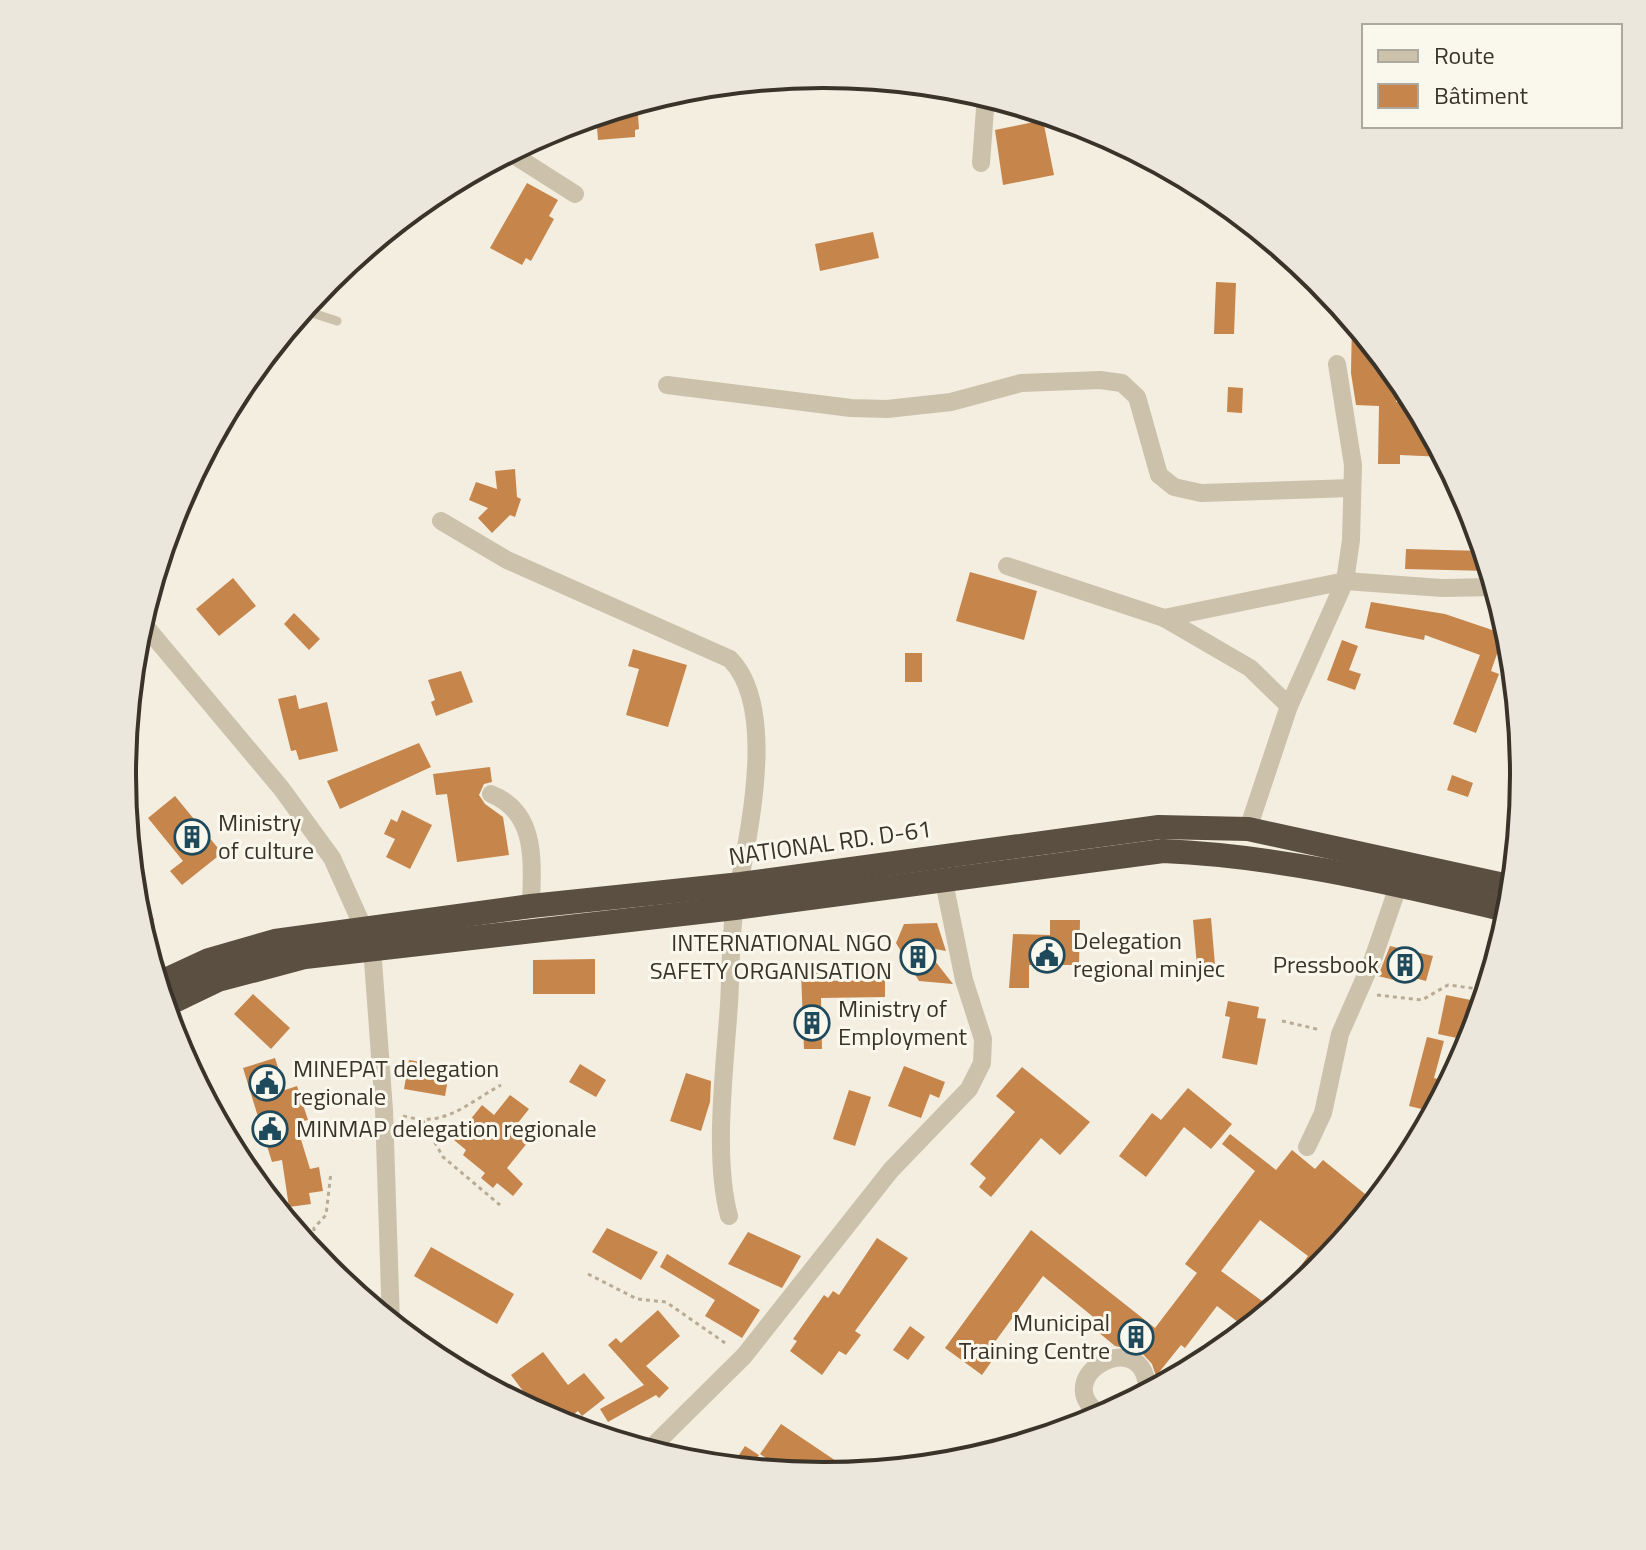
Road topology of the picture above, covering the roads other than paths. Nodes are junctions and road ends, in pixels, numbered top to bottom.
1 (985, 107) edge
2 (520, 159) edge
3 (981, 163) dead end
4 (575, 194) dead end
5 (314, 314) edge
6 (337, 321) dead end
7 (1337, 364) dead end
8 (667, 385) dead end
9 (1352, 488) junction
10 (441, 521) dead end
11 (1007, 566) dead end
12 (1345, 581) junction
13 (1484, 587) edge
14 (1164, 618) junction
15 (151, 633) edge
16 (1289, 706) junction
17 (491, 794) dead end
18 (1248, 829) junction
19 (1402, 874) junction
20 (944, 882) junction
21 (1501, 886) edge
22 (738, 896) junction
23 (531, 906) junction
24 (1497, 906) edge
25 (368, 938) junction
26 (167, 979) edge
27 (174, 1001) edge
28 (1307, 1147) dead end
29 (729, 1216) dead end
30 (391, 1308) edge
31 (1147, 1380) edge
32 (1092, 1407) edge
33 (657, 1442) edge

1 - 3 street
2 - 4 street
5 - 6 lane
7 - 9 street
8 - 9 street
9 - 12 street
10 - 22 street
11 - 14 street
12 - 13 street
12 - 14 street
12 - 16 street
14 - 16 street
15 - 25 street
16 - 18 street
17 - 23 street
18 - 19 highway, NATIONAL RD. D-61
18 - 22 highway, NATIONAL RD. D-61
19 - 20 highway, NATIONAL RD. D-61
19 - 21 highway, NATIONAL RD. D-61
19 - 24 highway, NATIONAL RD. D-61
19 - 28 street
20 - 22 highway, NATIONAL RD. D-61
20 - 33 street
22 - 23 highway, NATIONAL RD. D-61
22 - 25 highway, NATIONAL RD. D-61
22 - 29 street
23 - 25 highway, NATIONAL RD. D-61
25 - 26 highway, NATIONAL RD. D-61
25 - 27 highway, NATIONAL RD. D-61
25 - 30 street
31 - 32 street

